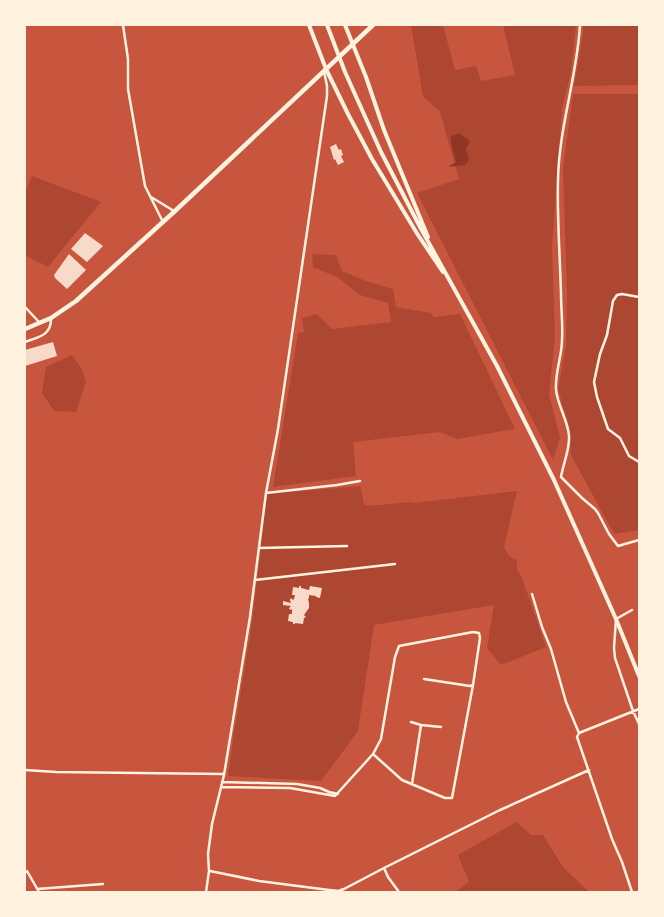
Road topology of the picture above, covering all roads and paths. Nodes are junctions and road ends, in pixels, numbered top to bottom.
1 (123, 25) edge
2 (309, 25) edge
3 (328, 25) edge
4 (345, 25) edge
5 (374, 25) edge
6 (580, 25) edge
7 (352, 44) junction
8 (325, 70) junction
9 (150, 196) junction
10 (175, 211) junction
11 (163, 222) junction
12 (431, 248) junction
13 (452, 284) junction
14 (639, 297) edge
15 (25, 307) edge
16 (51, 318) junction
17 (40, 323) junction
18 (25, 329) edge
19 (25, 342) edge
20 (639, 462) edge
21 (561, 477) junction
22 (554, 480) junction
23 (360, 481) dead end
24 (266, 493) junction
25 (639, 540) edge
26 (347, 546) dead end
27 (259, 548) junction
28 (394, 564) dead end
29 (255, 580) junction
30 (532, 594) dead end
31 (632, 610) dead end
32 (616, 619) junction
33 (639, 676) edge
34 (424, 679) dead end
35 (473, 684) junction
36 (639, 709) edge
37 (633, 711) junction
38 (411, 722) dead end
39 (639, 724) edge
40 (421, 725) junction
41 (441, 727) dead end
42 (579, 733) junction
43 (372, 754) junction
44 (25, 770) edge
45 (589, 770) junction
46 (224, 774) junction
47 (222, 782) junction
48 (297, 784) junction
49 (412, 784) junction
50 (221, 787) junction
51 (297, 789) junction
52 (338, 794) junction
53 (384, 868) junction
54 (209, 871) junction
55 (25, 872) edge
56 (103, 884) dead end
57 (38, 890) edge
58 (344, 891) edge
59 (206, 892) edge
60 (399, 892) edge
61 (632, 892) edge

1 - 9 street
2 - 8 main road
3 - 12 main road
4 - 7 main road
5 - 7 highway
6 - 21 street
7 - 8 highway
7 - 12 main road
8 - 10 highway
8 - 13 main road
8 - 24 street
9 - 10 street
9 - 11 street
10 - 11 highway
11 - 16 highway
12 - 13 main road
13 - 22 main road
14 - 20 street
15 - 17 street
16 - 17 highway
16 - 19 street
17 - 18 highway
21 - 22 street
21 - 25 street
22 - 32 main road
23 - 24 street
24 - 27 street
26 - 27 street
27 - 29 street
28 - 29 street
29 - 46 street
30 - 42 street
31 - 32 street
32 - 33 main road
32 - 37 street
34 - 35 street
35 - 43 street
35 - 49 street
36 - 37 street
37 - 39 street
37 - 42 street
38 - 40 street
40 - 41 street
40 - 49 street
42 - 45 street
43 - 49 street
43 - 52 street
44 - 46 street
45 - 53 street
45 - 61 street
46 - 47 street
47 - 48 street
47 - 50 street
48 - 51 street
48 - 52 street
50 - 51 street
50 - 54 street
51 - 52 street
53 - 58 street
53 - 60 street
54 - 58 street
54 - 59 street
55 - 57 street
56 - 57 street

